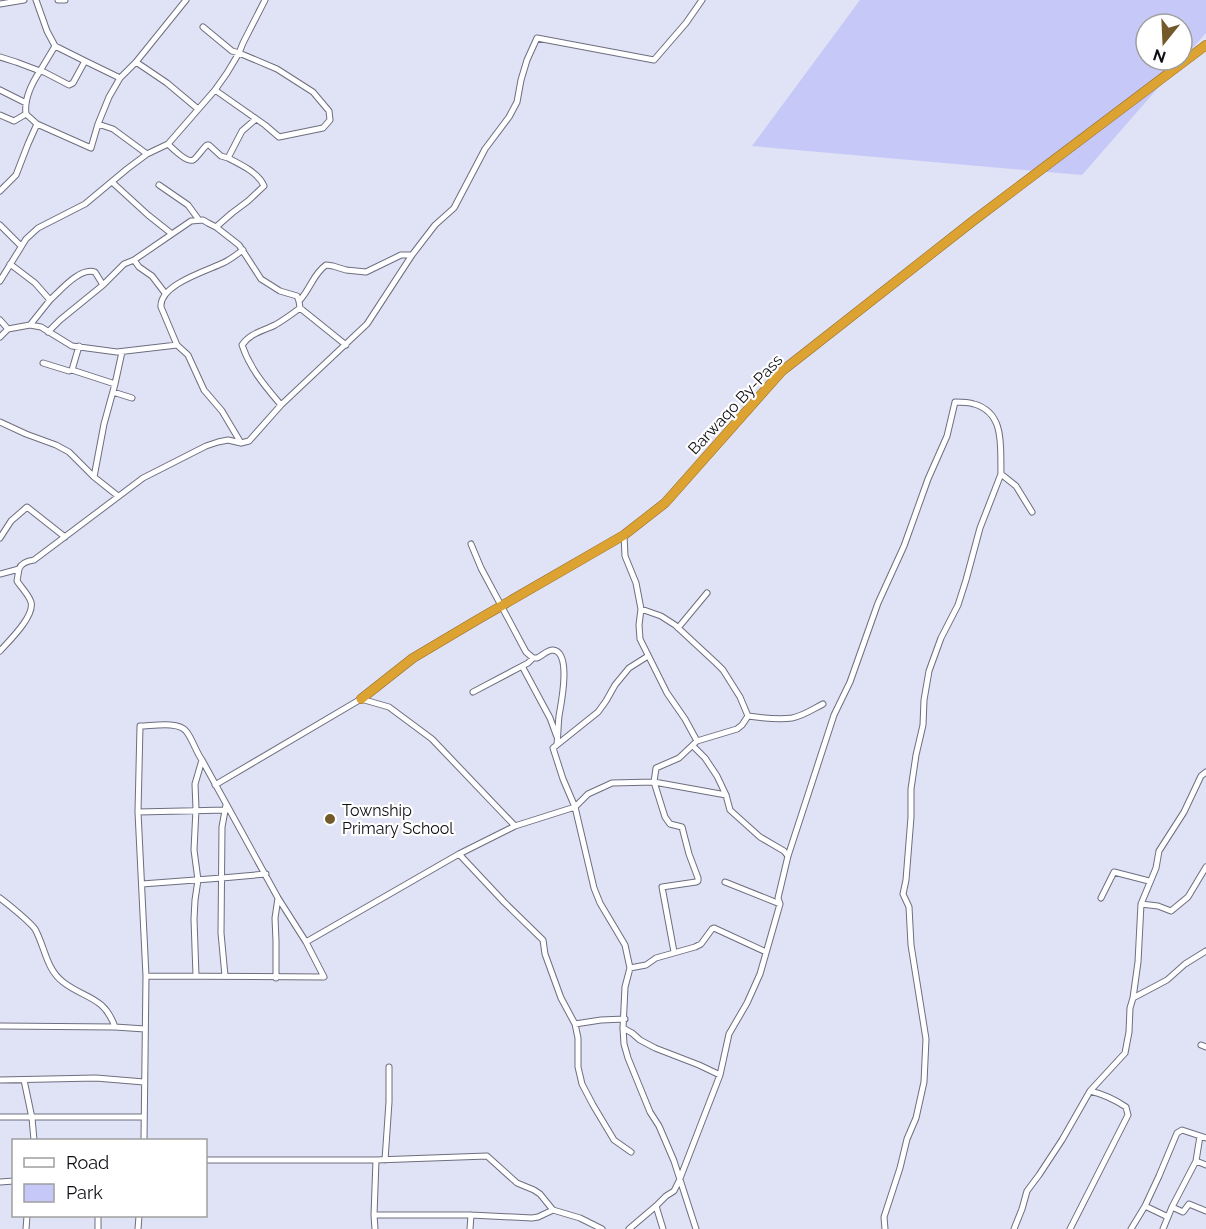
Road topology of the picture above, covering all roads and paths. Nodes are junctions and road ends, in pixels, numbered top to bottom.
1 (24, 0) edge
2 (36, 0) edge
3 (58, 0) edge
4 (65, 0) edge
5 (186, 0) edge
6 (265, 0) edge
7 (702, 0) edge
8 (0, 4) edge
9 (203, 27) dead end
10 (1206, 45) edge
11 (56, 46) junction
12 (239, 53) junction
13 (0, 57) edge
14 (85, 62) junction
15 (136, 62) junction
16 (40, 71) junction
17 (120, 78) junction
18 (0, 90) edge
19 (215, 90) junction
20 (26, 103) junction
21 (198, 109) junction
22 (26, 114) junction
23 (0, 115) edge
24 (256, 119) junction
25 (37, 124) junction
26 (98, 124) junction
27 (168, 144) junction
28 (147, 154) junction
29 (228, 158) junction
30 (112, 182) junction
31 (159, 185) dead end
32 (0, 191) edge
33 (199, 220) junction
34 (0, 225) edge
35 (216, 227) junction
36 (172, 234) junction
37 (21, 246) junction
38 (243, 250) junction
39 (412, 255) junction
40 (134, 260) junction
41 (10, 264) junction
42 (0, 281) edge
43 (103, 285) junction
44 (165, 293) junction
45 (50, 300) junction
46 (300, 305) junction
47 (0, 320) edge
48 (30, 325) junction
49 (8, 329) junction
50 (48, 332) junction
51 (0, 337) edge
52 (177, 345) junction
53 (346, 345) junction
54 (79, 346) junction
55 (122, 352) junction
56 (43, 363) dead end
57 (72, 370) junction
58 (115, 384) junction
59 (113, 392) junction
60 (132, 398) dead end
61 (281, 405) junction
62 (0, 422) edge
63 (241, 443) junction
64 (1001, 474) junction
65 (94, 477) junction
66 (118, 496) junction
67 (1032, 512) dead end
68 (624, 535) junction
69 (65, 537) junction
70 (0, 538) edge
71 (471, 544) dead end
72 (19, 569) junction
73 (0, 574) edge
74 (707, 593) dead end
75 (502, 607) junction
76 (640, 609) junction
77 (678, 628) junction
78 (0, 651) edge
79 (648, 656) junction
80 (533, 658) junction
81 (522, 666) junction
82 (473, 692) dead end
83 (361, 699) junction
84 (823, 704) dead end
85 (748, 716) junction
86 (557, 741) junction
87 (695, 743) junction
88 (202, 760) junction
89 (1206, 772) edge
90 (654, 782) junction
91 (216, 786) junction
92 (726, 795) junction
93 (226, 807) junction
94 (575, 807) junction
95 (196, 809) junction
96 (138, 812) junction
97 (515, 826) junction
98 (459, 854) junction
99 (788, 856) junction
100 (1206, 867) edge
101 (266, 874) junction
102 (222, 879) junction
103 (198, 880) junction
104 (1149, 881) junction
105 (724, 882) dead end
106 (142, 884) junction
107 (0, 898) edge
108 (278, 898) junction
109 (1101, 898) dead end
110 (780, 904) junction
111 (1141, 904) junction
112 (306, 942) junction
113 (1206, 951) edge
114 (674, 952) junction
115 (766, 952) junction
116 (630, 968) junction
117 (146, 976) junction
118 (196, 976) junction
119 (225, 976) junction
120 (276, 978) junction
121 (1133, 998) junction
122 (625, 1019) junction
123 (575, 1024) junction
124 (0, 1026) edge
125 (115, 1027) junction
126 (623, 1028) junction
127 (145, 1029) junction
128 (388, 1067) dead end
129 (720, 1075) junction
130 (0, 1080) edge
131 (24, 1080) junction
132 (144, 1082) junction
133 (1090, 1091) junction
134 (144, 1117) junction
135 (0, 1118) edge
136 (32, 1118) junction
137 (1203, 1137) edge
138 (34, 1139) edge
139 (144, 1139) edge
140 (631, 1152) dead end
141 (207, 1160) edge
142 (376, 1160) junction
143 (385, 1160) junction
144 (1196, 1161) junction
145 (1206, 1165) edge
146 (679, 1181) junction
147 (656, 1206) junction
148 (1145, 1206) junction
149 (1172, 1207) junction
150 (553, 1210) junction
151 (1206, 1211) edge
152 (374, 1215) junction
153 (471, 1215) junction
154 (1168, 1217) junction
155 (375, 1229) edge
156 (470, 1229) edge
157 (602, 1229) edge
158 (629, 1229) edge
159 (663, 1229) edge
160 (696, 1229) edge
161 (885, 1229) edge
162 (1014, 1229) edge
163 (1070, 1229) edge
164 (1131, 1229) edge
165 (1163, 1229) edge

1 - 8 street
2 - 11 street
3 - 4 street
5 - 15 street
6 - 12 street
7 - 39 street
9 - 12 street
10 - 68 highway, Barwaqo By-Pass
11 - 14 street
11 - 16 street
12 - 19 street
12 - 24 street
13 - 16 street
14 - 16 street
14 - 17 street
15 - 17 street
15 - 21 street
16 - 20 street
17 - 26 street
18 - 20 street
19 - 21 street
19 - 24 street
20 - 22 street
21 - 27 street
22 - 23 street
22 - 25 street
24 - 29 street
25 - 26 street
25 - 32 street
26 - 28 street
27 - 28 street
27 - 29 street
28 - 30 street
29 - 35 street
30 - 36 street
30 - 37 street
31 - 33 street
33 - 35 street
33 - 36 street
34 - 37 street
35 - 38 street
36 - 40 street
37 - 41 street
38 - 44 street
38 - 46 street
39 - 46 street
39 - 53 street
40 - 43 street
40 - 44 street
41 - 42 street
41 - 45 street
43 - 45 street
43 - 50 street
44 - 52 street
45 - 48 street
46 - 53 street
46 - 61 street
47 - 49 street
48 - 49 street
48 - 50 street
49 - 51 street
50 - 54 street
52 - 55 street
52 - 63 street
53 - 61 street
54 - 55 street
54 - 57 street
55 - 58 street
56 - 57 street
57 - 58 street
58 - 59 street
59 - 60 street
59 - 65 street
61 - 63 street
62 - 65 street
63 - 66 street
64 - 67 street
64 - 99 street
64 - 161 street
65 - 66 street
66 - 69 street
68 - 75 highway, Barwaqo By-Pass
68 - 76 street
69 - 70 street
69 - 72 street
71 - 75 street
72 - 73 street
72 - 78 street
74 - 77 street
75 - 80 street
75 - 83 highway, Barwaqo By-Pass
76 - 77 street
76 - 79 street
77 - 85 street
79 - 86 street
79 - 87 street
80 - 81 street
80 - 86 street
81 - 82 street
81 - 86 street
83 - 91 street
83 - 97 street
84 - 85 street
85 - 87 street
86 - 94 street
87 - 90 street
87 - 92 street
88 - 91 street
88 - 95 street
88 - 96 street
89 - 104 street
90 - 92 street
90 - 94 street
90 - 114 street
91 - 93 street
92 - 99 street
93 - 95 street
93 - 101 street
93 - 102 street
94 - 97 street
94 - 116 street
95 - 96 street
95 - 103 street
96 - 106 street
97 - 98 street
98 - 112 street
98 - 123 street
99 - 110 street
100 - 111 street
101 - 102 street
101 - 108 street
102 - 103 street
102 - 119 street
103 - 106 street
103 - 118 street
104 - 109 street
104 - 111 street
105 - 110 street
106 - 117 street
107 - 125 street
108 - 112 street
108 - 120 street
110 - 115 street
111 - 121 street
112 - 120 street
113 - 121 street
114 - 115 street
114 - 116 street
115 - 129 street
116 - 122 street
117 - 118 street
117 - 127 street
118 - 119 street
119 - 120 street
121 - 133 street
122 - 123 street
122 - 126 street
123 - 140 street
124 - 125 street
125 - 127 street
126 - 129 street
126 - 146 street
127 - 132 street
128 - 143 street
129 - 146 street
130 - 131 street
131 - 132 street
131 - 136 street
132 - 134 street
133 - 162 street
133 - 163 street
134 - 136 street
134 - 139 street
135 - 136 street
136 - 138 street
137 - 144 street
137 - 148 street
141 - 142 street
142 - 143 street
142 - 152 street
143 - 150 street
144 - 145 street
144 - 149 street
146 - 147 street
146 - 160 street
147 - 158 street
147 - 159 street
148 - 154 street
148 - 164 street
149 - 151 street
149 - 154 street
150 - 153 street
150 - 157 street
152 - 153 street
152 - 155 street
153 - 156 street
154 - 165 street

